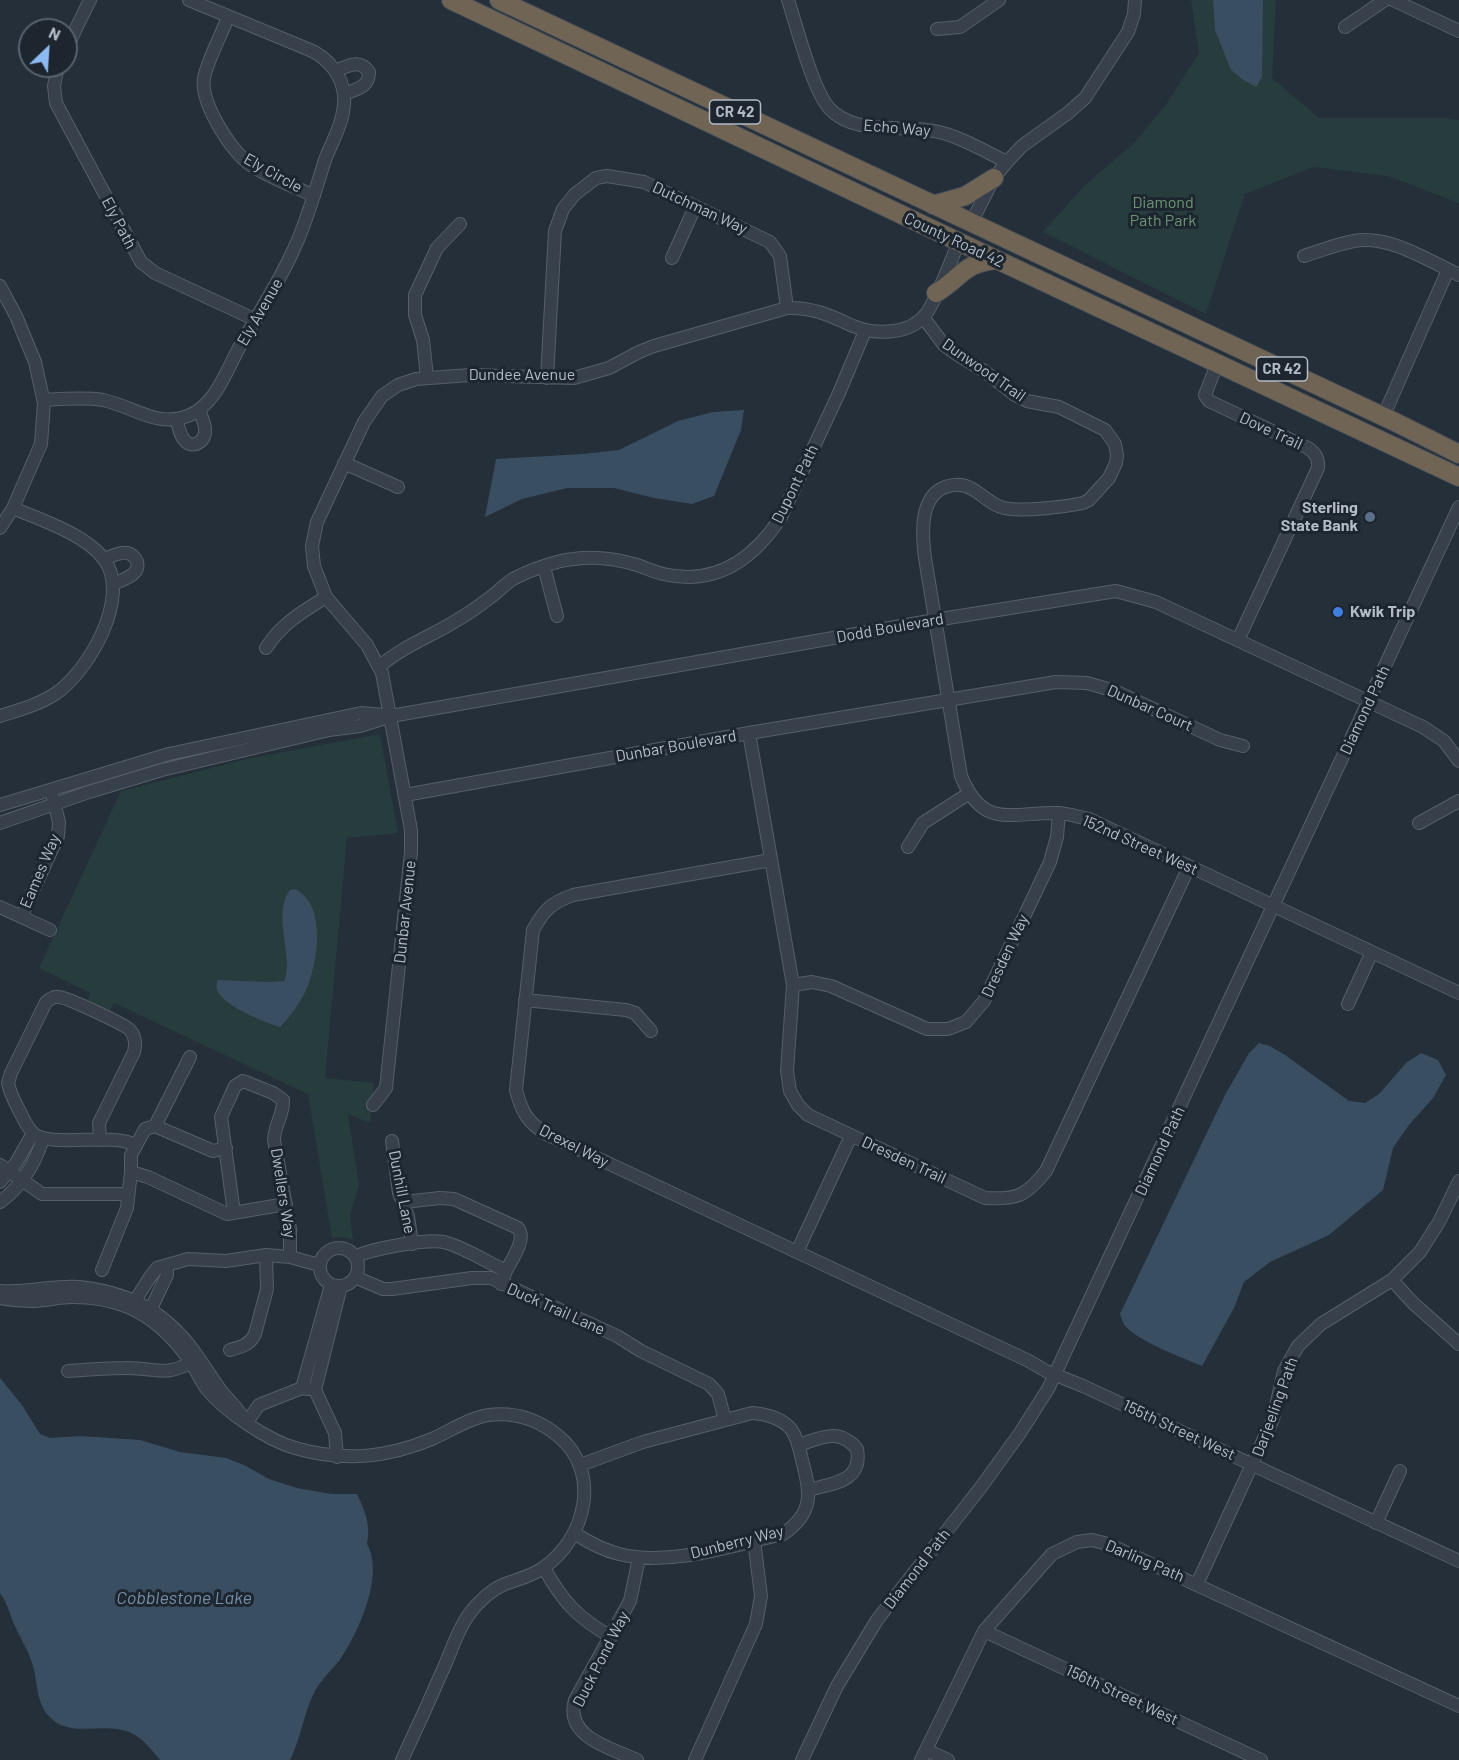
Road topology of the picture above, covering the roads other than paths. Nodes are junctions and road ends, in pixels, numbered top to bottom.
1 (90, 0) edge
2 (189, 0) edge
3 (451, 0) edge
4 (499, 0) edge
5 (788, 0) edge
6 (999, 0) edge
7 (1135, 0) edge
8 (1385, 0) edge
9 (1393, 0) edge
10 (228, 17) junction
11 (78, 24) edge
12 (1345, 27) dead end
13 (937, 29) dead end
14 (1459, 31) edge
15 (336, 71) junction
16 (56, 78) edge
17 (344, 94) junction
18 (1006, 162) junction
19 (994, 178) junction
20 (314, 196) junction
21 (933, 205) junction
22 (695, 207) junction
23 (460, 224) dead end
24 (971, 224) junction
25 (931, 229) junction
26 (995, 235) junction
27 (959, 242) junction
28 (1304, 256) dead end
29 (672, 258) dead end
30 (996, 260) junction
31 (1454, 272) edge
32 (0, 286) edge
33 (936, 293) junction
34 (788, 308) junction
35 (923, 317) junction
36 (256, 320) junction
37 (865, 331) junction
38 (1217, 364) junction
39 (427, 377) junction
40 (547, 378) junction
41 (43, 400) junction
42 (200, 410) junction
43 (1383, 417) junction
44 (176, 419) junction
45 (1459, 454) edge
46 (344, 463) junction
47 (1459, 477) edge
48 (398, 488) dead end
49 (1459, 507) edge
50 (13, 508) junction
51 (0, 528) edge
52 (104, 559) junction
53 (544, 567) junction
54 (113, 584) junction
55 (326, 597) junction
56 (557, 616) dead end
57 (935, 620) junction
58 (1238, 640) junction
59 (266, 648) dead end
60 (380, 666) junction
61 (948, 699) junction
62 (1370, 702) junction
63 (0, 716) edge
64 (391, 716) junction
65 (749, 733) junction
66 (1243, 746) dead end
67 (1459, 761) edge
68 (51, 790) junction
69 (968, 794) junction
70 (405, 795) junction
71 (1459, 801) edge
72 (54, 804) junction
73 (0, 805) edge
74 (1059, 813) junction
75 (0, 823) edge
76 (1419, 824) dead end
77 (908, 847) dead end
78 (771, 860) junction
79 (1189, 867) junction
80 (1274, 906) junction
81 (0, 907) edge
82 (21, 917) junction
83 (50, 930) dead end
84 (1372, 952) junction
85 (793, 985) junction
86 (1459, 993) edge
87 (525, 1000) junction
88 (1348, 1004) dead end
89 (651, 1031) dead end
90 (190, 1057) dead end
91 (373, 1105) dead end
92 (155, 1125) junction
93 (38, 1136) junction
94 (851, 1136) junction
95 (100, 1140) junction
96 (392, 1141) dead end
97 (136, 1145) junction
98 (226, 1148) junction
99 (5, 1168) edge
100 (131, 1172) junction
101 (22, 1179) junction
102 (1459, 1180) edge
103 (0, 1182) edge
104 (128, 1194) junction
105 (0, 1202) edge
106 (404, 1202) junction
107 (286, 1204) junction
108 (234, 1214) junction
109 (412, 1244) junction
110 (797, 1252) junction
111 (266, 1254) junction
112 (290, 1257) junction
113 (355, 1257) junction
114 (319, 1265) junction
115 (167, 1266) junction
116 (102, 1269) dead end
117 (506, 1271) junction
118 (355, 1277) junction
119 (1392, 1280) junction
120 (501, 1284) junction
121 (336, 1286) junction
122 (0, 1291) edge
123 (69, 1292) junction
124 (0, 1298) edge
125 (132, 1304) junction
126 (149, 1313) junction
127 (1459, 1344) edge
128 (230, 1350) dead end
129 (195, 1360) junction
130 (1029, 1360) joint
131 (68, 1371) dead end
132 (1056, 1374) junction
133 (308, 1389) junction
134 (724, 1420) junction
135 (246, 1422) junction
136 (798, 1445) junction
137 (337, 1457) junction
138 (1253, 1464) junction
139 (580, 1465) junction
140 (1400, 1471) dead end
141 (809, 1490) junction
142 (1376, 1522) junction
143 (574, 1533) junction
144 (754, 1540) junction
145 (639, 1558) junction
146 (1459, 1561) edge
147 (544, 1568) junction
148 (1197, 1584) junction
149 (984, 1631) junction
150 (611, 1637) junction
151 (1459, 1706) edge
152 (924, 1755) edge
153 (402, 1760) edge
154 (637, 1760) edge
155 (695, 1760) edge
156 (802, 1760) edge
157 (948, 1760) edge
158 (1261, 1760) edge

1 - 11 street
2 - 10 street, Ely Avenue
3 - 25 highway, County Road 42 / CR 42
4 - 21 highway, County Road 42 / CR 42
5 - 18 street, Echo Way
6 - 13 street
7 - 18 street
8 - 12 street
9 - 14 street
10 - 15 street, Ely Avenue
10 - 20 street, Ely Circle
15 - 17 street, Ely Avenue
15 - 17 street
16 - 36 street, Ely Path
17 - 20 street, Ely Avenue
18 - 19 street
19 - 21 highway
19 - 24 street
20 - 36 street, Ely Avenue
21 - 24 highway, County Road 42 / CR 42
22 - 29 street
22 - 34 street, Dutchman Way
22 - 40 street, Dutchman Way
23 - 39 street
24 - 25 highway
24 - 26 highway, County Road 42 / CR 42
25 - 27 highway, County Road 42 / CR 42
26 - 27 highway
26 - 43 highway, County Road 42 / CR 42
27 - 30 highway, County Road 42 / CR 42
27 - 33 street
28 - 31 street
30 - 33 highway
30 - 38 highway, County Road 42 / CR 42
31 - 43 street
32 - 41 street
33 - 35 street
34 - 37 street, Dundee Avenue
34 - 40 street, Dundee Avenue
35 - 37 street, Dundee Avenue
35 - 57 street, Dunwood Trail
36 - 42 street, Ely Avenue
37 - 53 street, Dupont Path
38 - 47 highway, County Road 42 / CR 42
38 - 58 street, Dove Trail
39 - 40 street, Dundee Avenue
39 - 46 street, Dundee Avenue
41 - 44 street
41 - 50 street
42 - 44 street
42 - 44 street
43 - 45 highway, County Road 42 / CR 42
46 - 48 street
46 - 55 street, Dundee Avenue
49 - 62 street, Diamond Path
50 - 51 street
50 - 52 street
52 - 54 street
52 - 54 street
53 - 56 street
53 - 60 street, Dupont Path
54 - 63 street
55 - 59 street
55 - 60 street, Dundee Avenue
57 - 58 street, Dodd Boulevard
57 - 61 street
57 - 64 street, Dodd Boulevard
58 - 62 street, Dodd Boulevard
60 - 64 street, Dundee Avenue
61 - 65 street, Dunbar Boulevard
61 - 66 street, Dunbar Court
61 - 69 street
62 - 67 street, Dodd Boulevard
62 - 80 street, Diamond Path
64 - 68 street
64 - 70 street, Dunbar Avenue
64 - 72 street
65 - 70 street, Dunbar Boulevard
65 - 78 street, Dresden Trail
68 - 72 street, Eames Way
68 - 73 street
69 - 74 street, 152nd Street West
69 - 77 street
70 - 91 street, Dunbar Avenue
71 - 76 street
72 - 75 street
72 - 82 street, Eames Way
74 - 79 street, 152nd Street West
74 - 85 street, Dresden Way
78 - 85 street, Dresden Trail
78 - 87 street, Drexel Way
79 - 80 street, 152nd Street West
79 - 94 street, Dresden Trail
80 - 84 street, 152nd Street West
80 - 132 street, Diamond Path
81 - 82 street, Eames Way
82 - 83 street, Eames Way
84 - 86 street, 152nd Street West
84 - 88 street
85 - 94 street, Dresden Trail
87 - 89 street
87 - 110 street, Drexel Way
90 - 92 street
92 - 97 street
92 - 98 street
93 - 95 street
93 - 95 street
93 - 99 street
93 - 101 street
94 - 110 street
95 - 97 street
96 - 106 street, Dunhill Lane
97 - 100 street
98 - 107 street, Dwellers Way
98 - 108 street, Dwellers Way
99 - 101 street
99 - 103 street
100 - 104 street
100 - 108 street
101 - 104 street
101 - 105 street
102 - 119 street, Darjeeling Path
104 - 116 street
106 - 109 street, Dunhill Lane
106 - 117 street
107 - 108 street
107 - 112 street, Dwellers Way
109 - 113 street
109 - 117 street
110 - 130 street, Drexel Way
111 - 112 street
111 - 115 street
111 - 128 street
112 - 114 street
113 - 114 street
113 - 118 street
114 - 121 street
115 - 125 street
115 - 126 street
117 - 120 street
118 - 120 street, Duck Trail Lane
118 - 121 street
119 - 127 street
119 - 138 street, Darjeeling Path
120 - 134 street, Duck Trail Lane
121 - 133 street
122 - 123 street
123 - 124 street
123 - 125 street
125 - 126 street
126 - 129 street
129 - 131 street
129 - 135 street
130 - 132 street, 155th Street West
132 - 138 street, 155th Street West
132 - 156 street, Diamond Path
133 - 135 street
133 - 137 street
134 - 136 street, Dunberry Way
134 - 139 street, Dunberry Way
135 - 137 street
136 - 141 street, Dunberry Way
136 - 141 street
137 - 139 street
138 - 142 street, 155th Street West
138 - 148 street, Darjeeling Path
139 - 143 street
140 - 142 street
141 - 144 street, Dunberry Way
142 - 146 street, 155th Street West
143 - 145 street, Dunberry Way
143 - 147 street
144 - 145 street, Dunberry Way
144 - 155 street
145 - 150 street, Duck Pond Way
147 - 150 street
147 - 153 street
148 - 149 street, Darling Path
148 - 151 street, Darling Path
149 - 152 street, Darling Path
149 - 158 street, 156th Street West
150 - 154 street, Duck Pond Way
152 - 157 street

